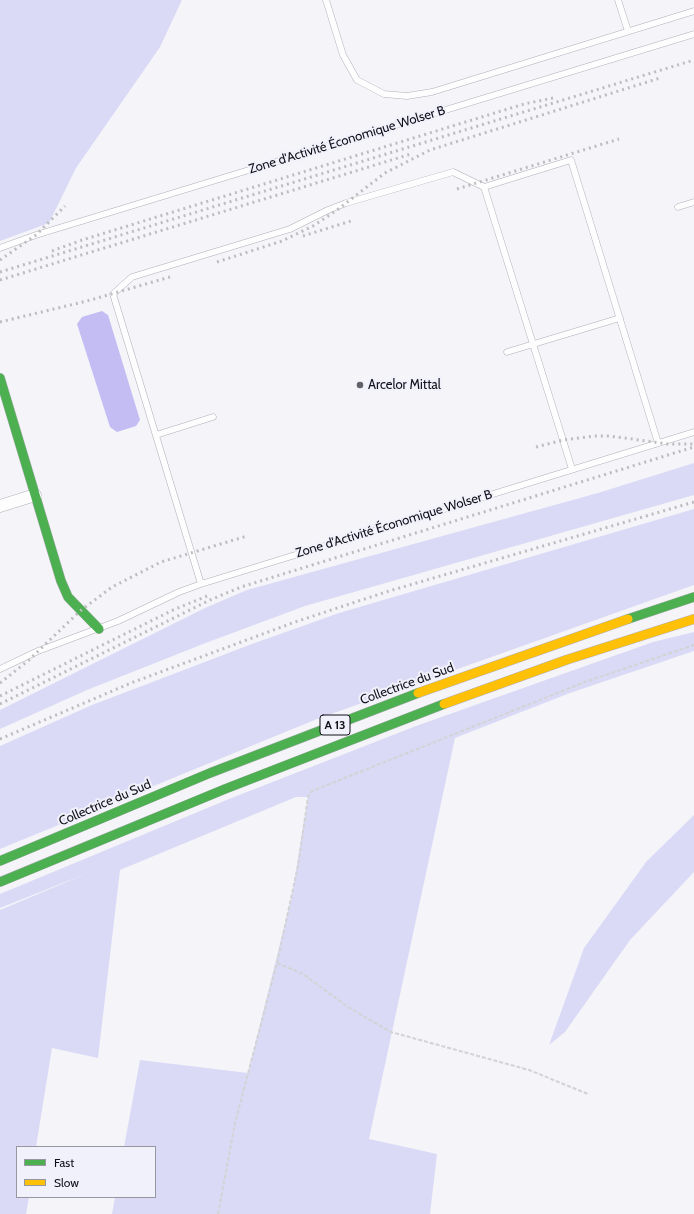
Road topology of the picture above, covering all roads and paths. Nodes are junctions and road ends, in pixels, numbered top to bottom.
1 (326, 0) edge
2 (618, 0) edge
3 (694, 11) edge
4 (628, 31) junction
5 (694, 34) edge
6 (484, 187) junction
7 (694, 202) edge
8 (678, 207) dead end
9 (0, 248) edge
10 (620, 318) junction
11 (533, 344) junction
12 (507, 352) dead end
13 (0, 378) edge
14 (213, 417) dead end
15 (694, 432) edge
16 (156, 435) junction
17 (658, 443) junction
18 (572, 470) junction
19 (35, 495) junction
20 (0, 506) edge
21 (201, 584) junction
22 (694, 597) edge
23 (694, 619) edge
24 (99, 629) junction
25 (694, 645) edge
26 (0, 669) edge
27 (0, 861) edge
28 (0, 882) edge
29 (277, 963) junction
30 (588, 1094) dead end
31 (218, 1214) edge

1 - 4 lane
2 - 4 lane
3 - 4 lane
5 - 9 lane, Zone d'Activité Économique Wolser B
6 - 10 lane
6 - 11 lane
6 - 16 lane
7 - 8 lane
10 - 11 lane
10 - 17 lane
11 - 12 lane
11 - 18 lane
13 - 19 main road
14 - 16 lane
15 - 17 lane, Zone d'Activité Économique Wolser B
16 - 21 lane
17 - 18 lane, Zone d'Activité Économique Wolser B
18 - 21 lane, Zone d'Activité Économique Wolser B
19 - 20 street
19 - 24 main road
21 - 24 lane, Zone d'Activité Économique Wolser B
22 - 27 main road, Collectrice du Sud / A 13
23 - 28 main road, A 13
24 - 26 lane, Zone d'Activité Économique Wolser B
25 - 29 path
29 - 30 path
29 - 31 path

